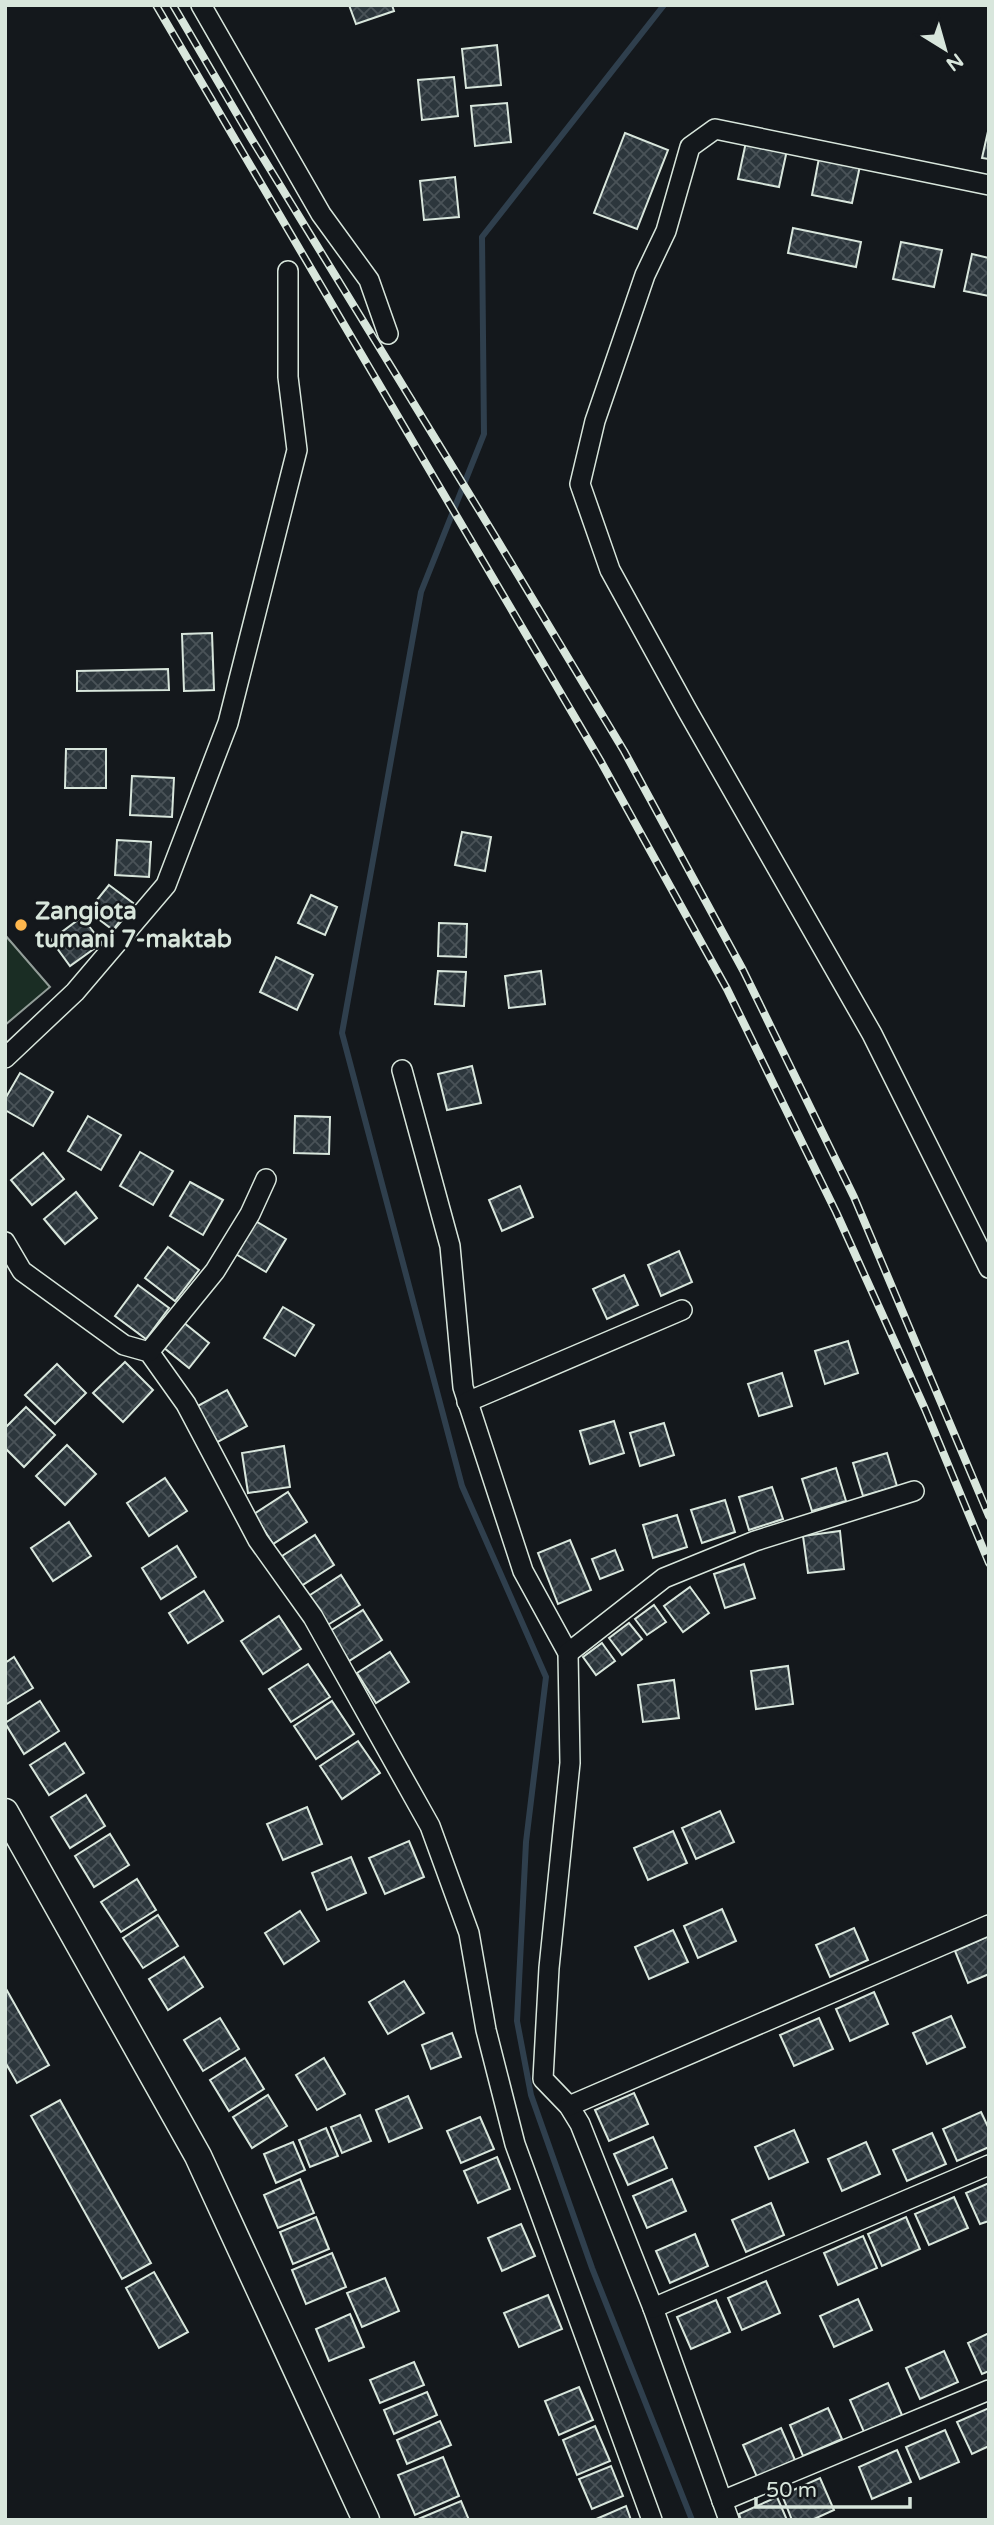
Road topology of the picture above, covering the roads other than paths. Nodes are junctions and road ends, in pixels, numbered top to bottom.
1 (201, 5) edge
2 (989, 185) edge
3 (288, 271) dead end
4 (388, 334) dead end
5 (5, 1058) edge
6 (402, 1070) dead end
7 (266, 1179) dead end
8 (5, 1242) edge
9 (989, 1268) edge
10 (682, 1310) dead end
11 (149, 1352) junction
12 (467, 1402) junction
13 (914, 1491) dead end
14 (568, 1654) junction
15 (5, 1812) edge
16 (989, 1925) edge
17 (569, 2106) junction
18 (989, 2165) edge
19 (653, 2308) junction
20 (989, 2390) edge
21 (726, 2511) edge
22 (366, 2520) edge
23 (652, 2520) edge

1 - 4 street
2 - 9 street
3 - 5 street
6 - 12 street
7 - 11 street
8 - 11 street
10 - 12 street
11 - 23 street
12 - 14 street
13 - 14 street
14 - 17 street
15 - 22 main road
16 - 17 street
17 - 19 street
18 - 19 street
19 - 21 street
20 - 21 street

